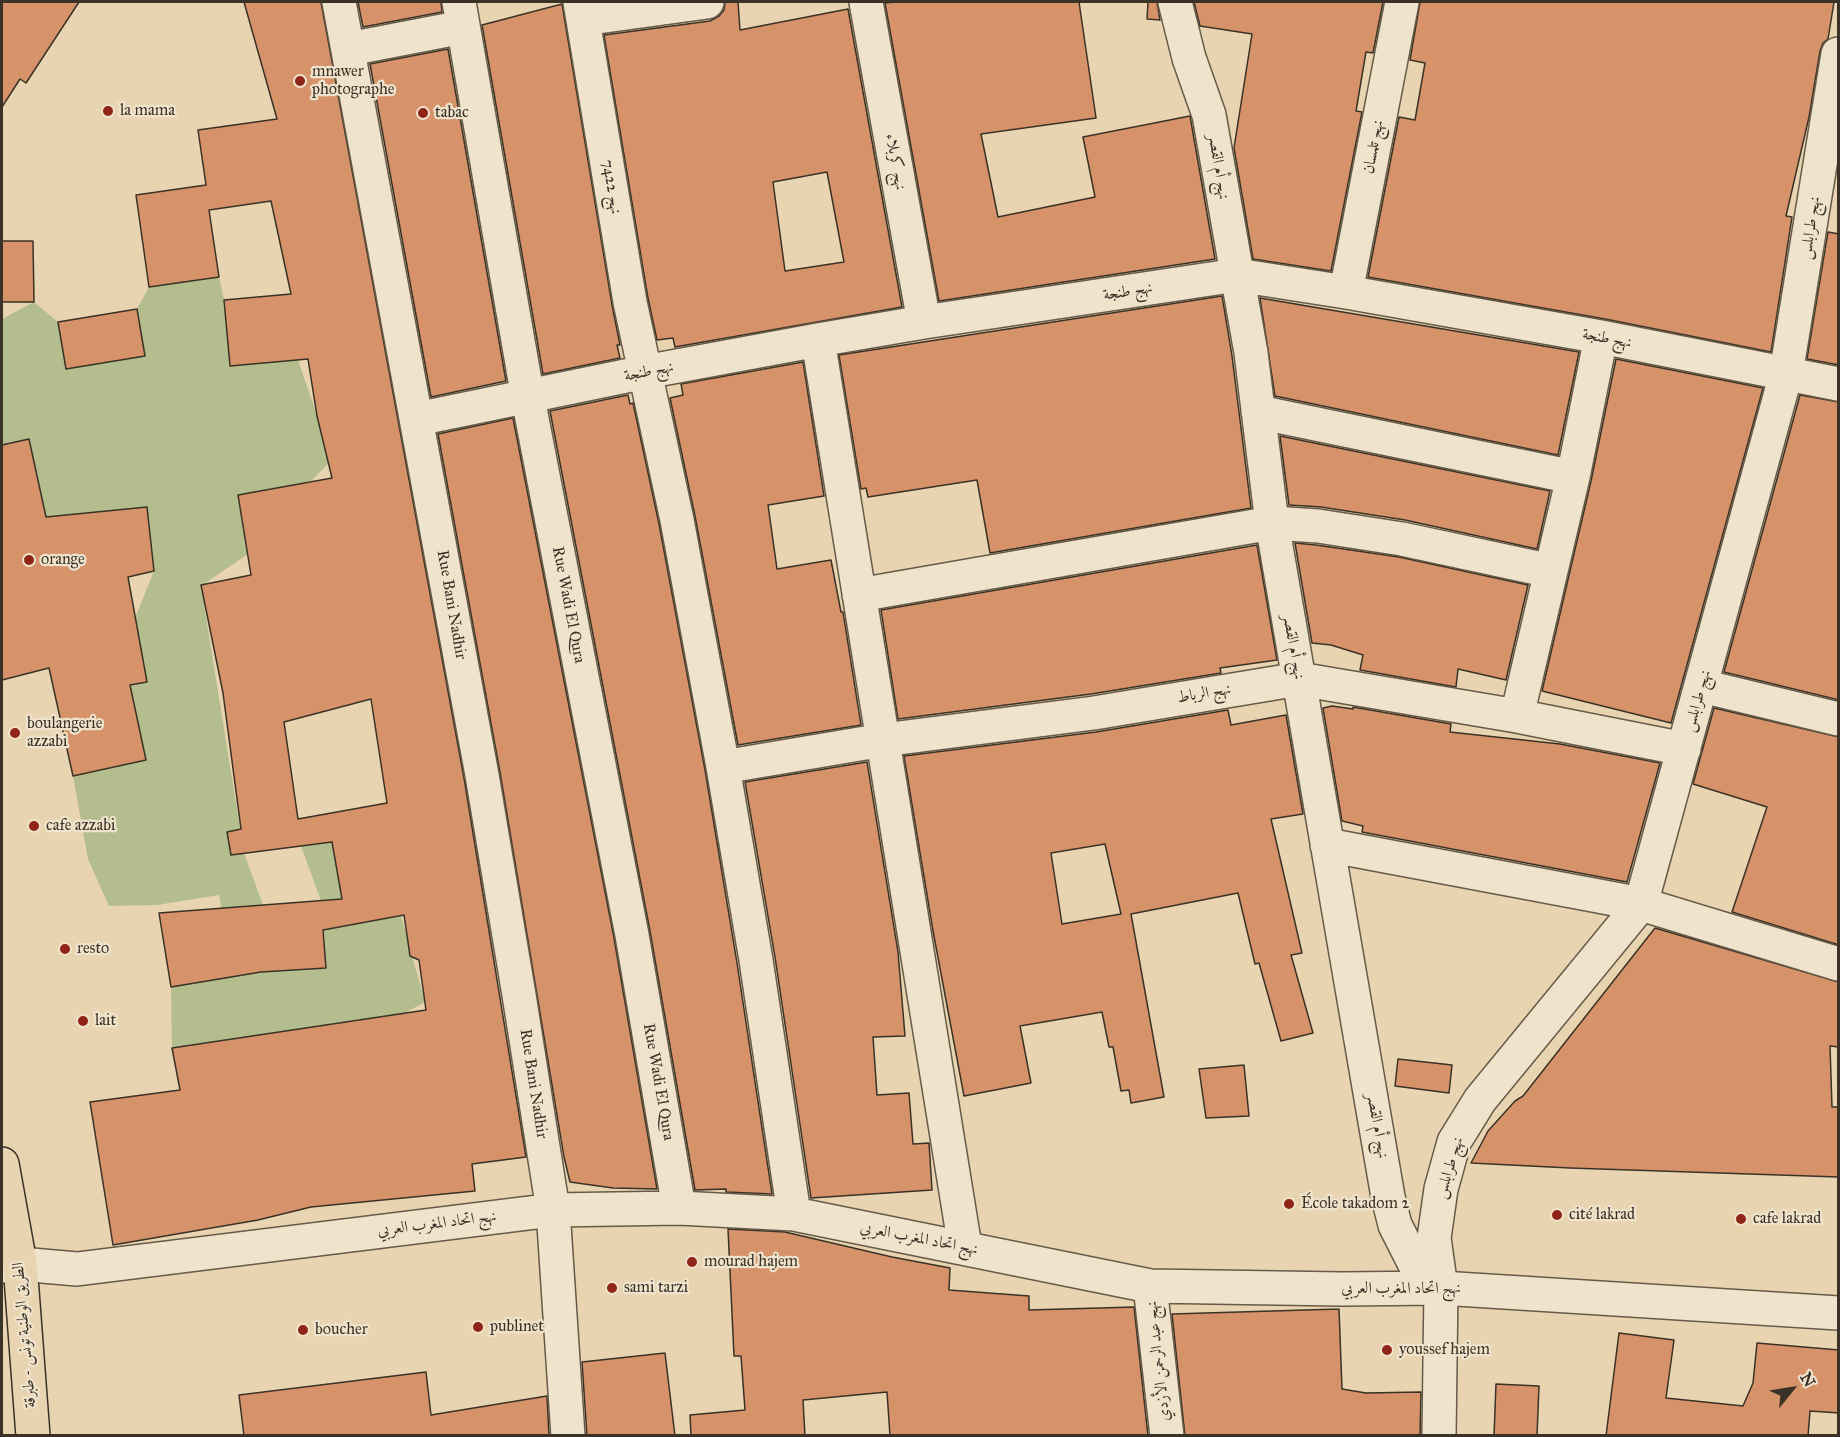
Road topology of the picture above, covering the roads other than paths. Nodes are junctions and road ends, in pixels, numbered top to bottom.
1 (339, 2) edge
2 (707, 2) edge
3 (867, 2) edge
4 (1176, 2) edge
5 (1402, 2) edge
6 (582, 10) edge
7 (461, 14) edge
8 (349, 49) junction
9 (1839, 54) edge
10 (1827, 206) edge
11 (1237, 275) junction
12 (1346, 292) junction
13 (924, 322) junction
14 (1601, 337) junction
15 (818, 340) junction
16 (645, 372) junction
17 (1786, 374) junction
18 (1839, 384) edge
19 (528, 398) junction
20 (1258, 412) junction
21 (417, 419) junction
22 (1573, 477) junction
23 (1272, 523) junction
24 (1551, 571) junction
25 (859, 595) junction
26 (1299, 679) junction
27 (1702, 686) junction
28 (1517, 716) junction
29 (1839, 719) edge
30 (883, 740) junction
31 (1684, 749) junction
32 (723, 767) junction
33 (1327, 845) junction
34 (1641, 904) junction
35 (1839, 964) edge
36 (2, 1164) edge
37 (679, 1208) junction
38 (553, 1210) junction
39 (794, 1214) junction
40 (965, 1247) junction
41 (10, 1265) edge
42 (1150, 1286) junction
43 (1434, 1288) junction
44 (1839, 1313) edge
45 (33, 1436) edge
46 (568, 1436) edge
47 (1167, 1436) edge
48 (1439, 1436) edge

1 - 8 street, Rue Bani Nadhir
2 - 6 street
3 - 13 street, نهج كربلاء
4 - 11 street, نهج أم القصر
5 - 12 street, نهج تلمسان
6 - 16 street, نهج 7422
7 - 8 street
7 - 19 street, Rue Wadi El Qura
8 - 21 street, Rue Bani Nadhir
9 - 10 street, نهج طرابلس
10 - 17 street, نهج طرابلس
11 - 12 street, نهج طنجة
11 - 13 street, نهج طنجة
11 - 20 street, نهج أم القصر
12 - 14 street, نهج طنجة
13 - 15 street, نهج طنجة
14 - 17 street, نهج طنجة
14 - 22 street
15 - 16 street, نهج طنجة
15 - 25 street
16 - 19 street, نهج طنجة
16 - 32 street, نهج 7422
17 - 18 street, نهج طنجة
17 - 27 street, نهج طرابلس
19 - 21 street, نهج طنجة
19 - 37 street, Rue Wadi El Qura
20 - 22 street
20 - 23 street, نهج أم القصر
21 - 38 street, Rue Bani Nadhir
22 - 24 street
23 - 24 street
23 - 25 street
23 - 26 street, نهج أم القصر
24 - 28 street
25 - 30 street
26 - 28 street, نهج الرباط
26 - 30 street, نهج الرباط
26 - 33 street, نهج أم القصر
27 - 29 street
27 - 31 street, نهج طرابلس
28 - 31 street, نهج الرباط
30 - 32 street, نهج الرباط
30 - 40 street
31 - 34 street, نهج طرابلس
32 - 39 street, نهج 7422
33 - 34 street
33 - 43 street, نهج أم القصر
34 - 35 street
34 - 43 street, نهج طرابلس
36 - 41 main road, الطريق الوطنية تونس - طبرقة
37 - 38 street, نهج اتحاد المغرب العربي
37 - 39 street, نهج اتحاد المغرب العربي
38 - 41 street, نهج اتحاد المغرب العربي
38 - 46 street, Rue Bani Nadhir
39 - 40 street, نهج اتحاد المغرب العربي
40 - 42 street, نهج اتحاد المغرب العربي
41 - 45 main road, الطريق الوطنية تونس - طبرقة
42 - 43 street, نهج اتحاد المغرب العربي
42 - 47 street, نهج عبد الرحمن الأزدي
43 - 44 street, نهج اتحاد المغرب العربي
43 - 48 street, نهج طرابلس

